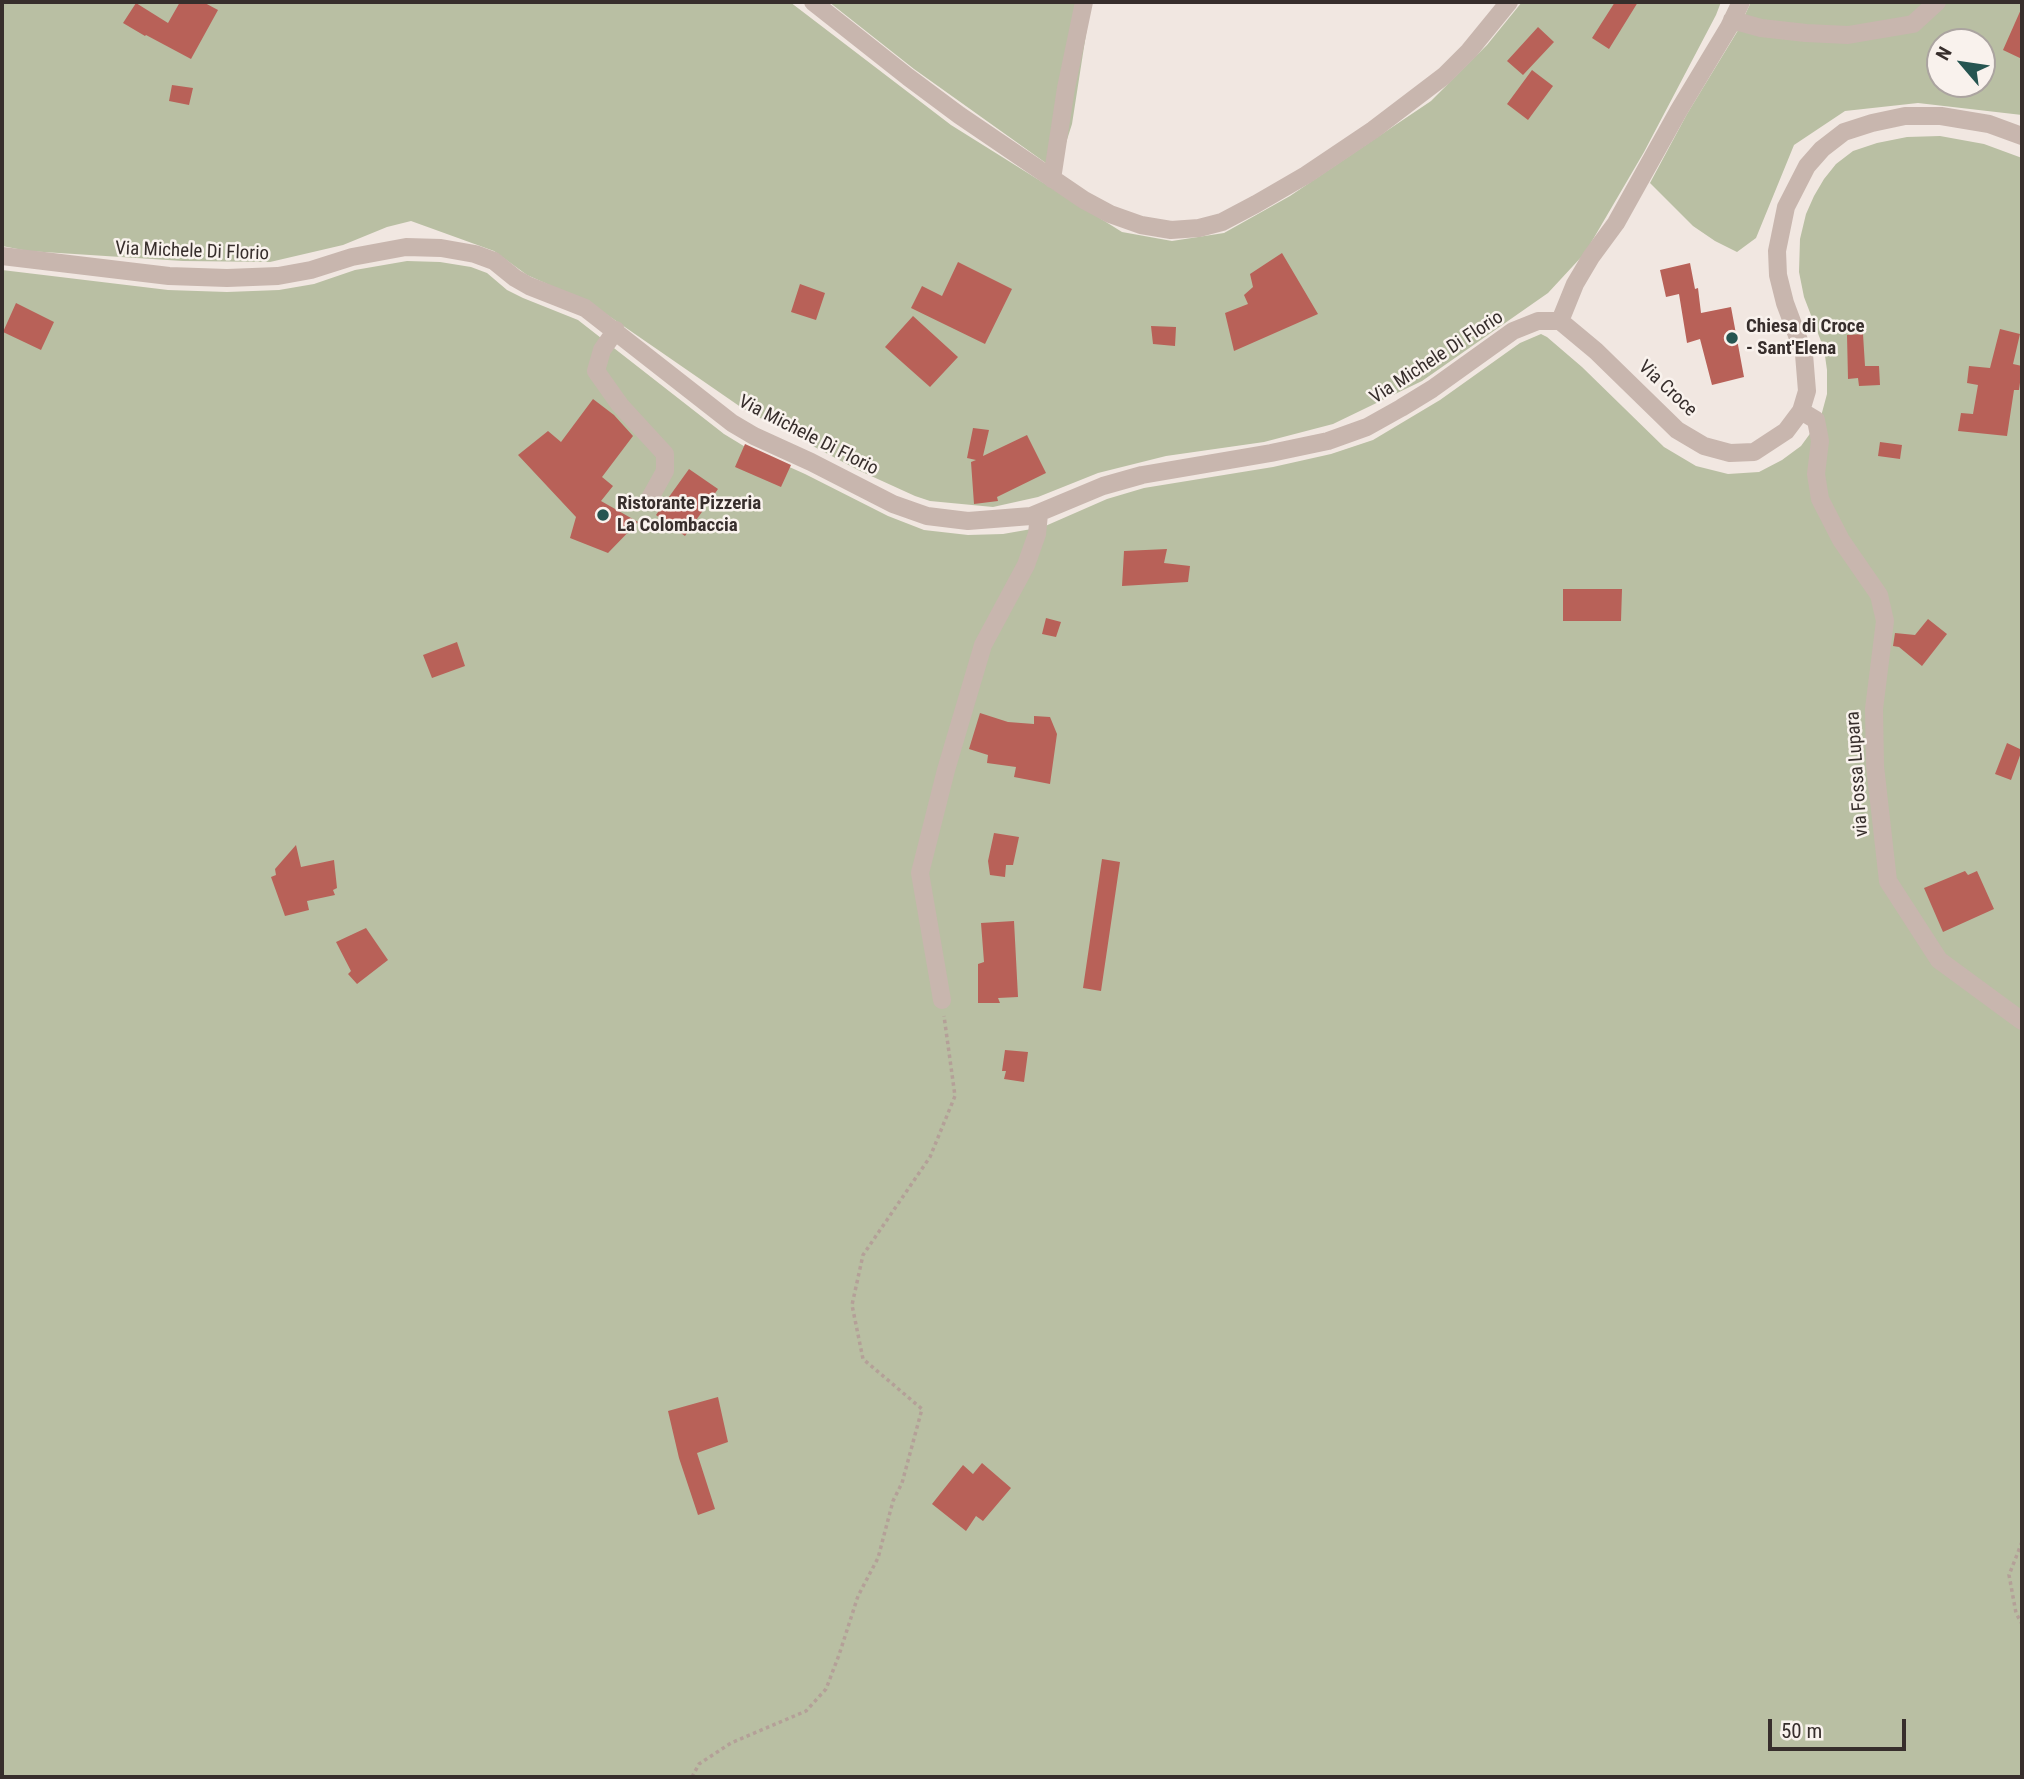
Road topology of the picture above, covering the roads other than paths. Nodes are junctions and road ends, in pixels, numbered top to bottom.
1 (813, 2) edge
2 (1084, 2) edge
3 (1509, 2) edge
4 (1741, 2) edge
5 (1937, 2) edge
6 (1732, 20) junction
7 (2022, 136) edge
8 (1052, 179) junction
9 (2, 256) edge
10 (1560, 321) junction
11 (616, 330) junction
12 (1801, 411) junction
13 (650, 498) dead end
14 (1038, 514) junction
15 (942, 1000) road end
16 (2022, 1021) edge

1 - 8 street
2 - 8 street
3 - 8 street
4 - 6 street
5 - 6 street
6 - 10 street
7 - 12 street
9 - 11 street, Via Michele Di Florio
10 - 12 street, Via Croce
10 - 14 street, Via Michele Di Florio
11 - 13 street
11 - 14 street, Via Michele Di Florio
12 - 16 street, via Fossa Lupara
14 - 15 street

